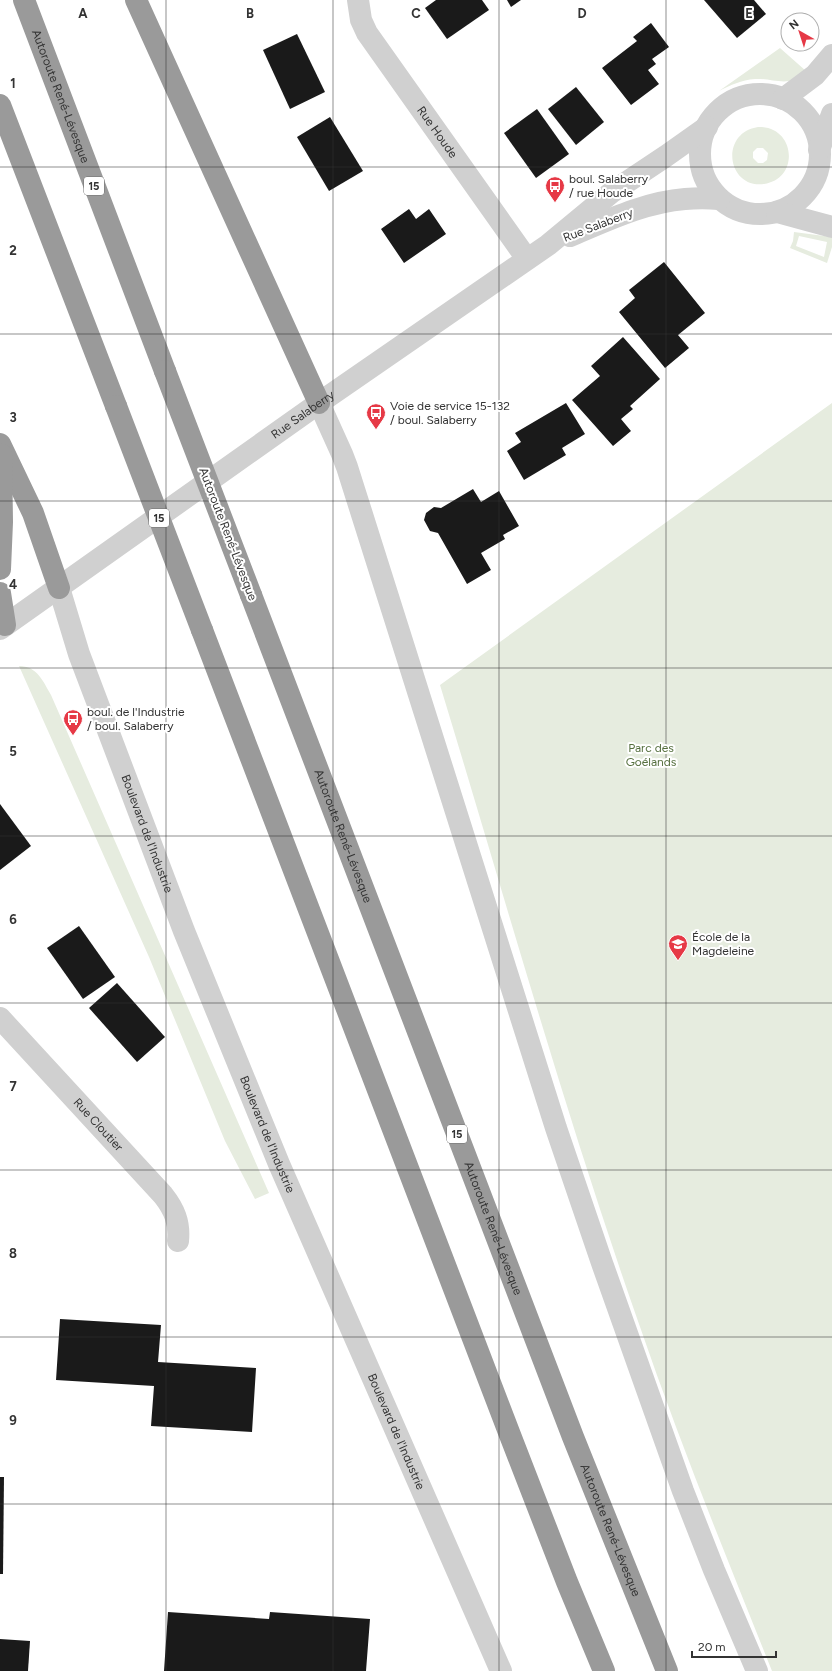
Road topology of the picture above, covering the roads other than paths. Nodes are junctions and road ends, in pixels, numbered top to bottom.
1 (24, 0) edge
2 (136, 0) edge
3 (358, 0) edge
4 (832, 55) edge
5 (783, 99) junction
6 (0, 105) edge
7 (832, 114) edge
8 (707, 127) junction
9 (826, 159) edge
10 (719, 199) junction
11 (777, 212) junction
12 (832, 227) edge
13 (548, 245) junction
14 (527, 259) junction
15 (319, 403) junction
16 (0, 445) edge
17 (0, 569) edge
18 (59, 588) junction
19 (0, 593) edge
20 (2, 627) edge
21 (0, 1018) edge
22 (178, 1241) dead end
23 (500, 1671) edge
24 (604, 1671) edge
25 (667, 1671) edge
26 (757, 1671) edge

1 - 25 highway, Autoroute René-Lévesque / 15, bridge
2 - 15 highway
3 - 14 street, Rue Houde
4 - 5 street
5 - 8 street
5 - 9 street
6 - 24 highway, 15, bridge
7 - 9 street
8 - 10 street
8 - 13 street, Rue Salaberry
9 - 11 street
10 - 11 street
10 - 13 street, Rue Salaberry
11 - 12 street
13 - 14 street, Rue Salaberry
14 - 15 street, Rue Salaberry
15 - 18 street, Rue Salaberry
15 - 26 street
16 - 17 highway
16 - 18 highway
18 - 20 street, Rue Salaberry
18 - 23 street, Boulevard de l'Industrie
19 - 20 highway
21 - 22 street, Rue Cloutier

